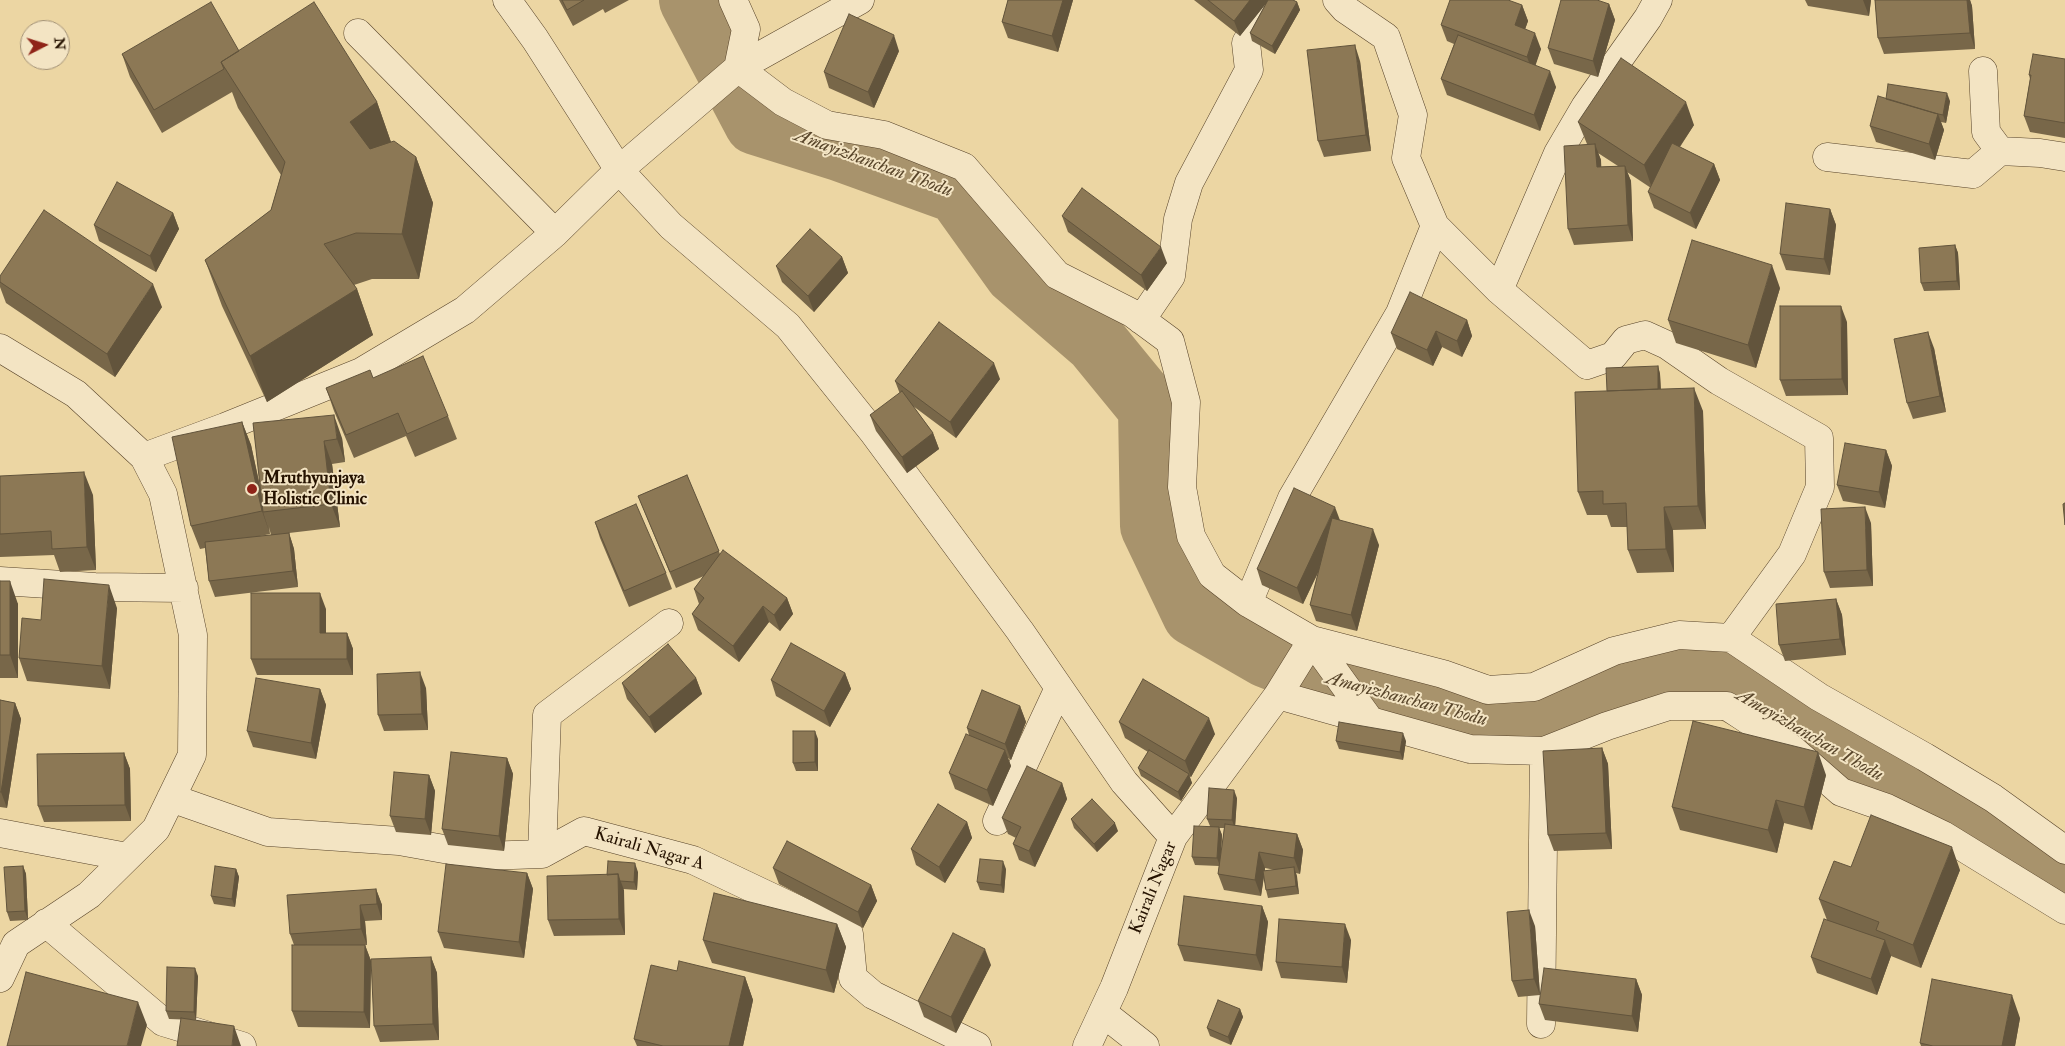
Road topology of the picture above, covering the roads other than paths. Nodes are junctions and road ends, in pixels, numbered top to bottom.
1 (507, 0) edge
2 (733, 0) edge
3 (860, 0) edge
4 (1272, 0) edge
5 (1337, 0) edge
6 (1658, 0) edge
7 (358, 33) dead end
8 (738, 68) junction
9 (1983, 71) dead end
10 (2000, 151) junction
11 (2065, 156) edge
12 (1827, 157) dead end
13 (619, 170) junction
14 (1435, 226) junction
15 (555, 233) junction
16 (1499, 290) junction
17 (1141, 320) junction
18 (0, 348) edge
19 (144, 457) junction
20 (0, 582) edge
21 (184, 588) junction
22 (1248, 603) junction
23 (669, 623) dead end
24 (1731, 638) junction
25 (1312, 640) junction
26 (1059, 688) junction
27 (1278, 694) junction
28 (1371, 722) junction
29 (1544, 751) junction
30 (171, 798) junction
31 (998, 821) dead end
32 (0, 833) edge
33 (1173, 837) junction
34 (2065, 850) edge
35 (542, 854) junction
36 (127, 858) junction
37 (2065, 910) edge
38 (46, 923) junction
39 (0, 978) edge
40 (1103, 1013) junction
41 (1541, 1024) dead end
42 (242, 1046) edge
43 (977, 1046) edge
44 (1087, 1046) edge
45 (1145, 1046) edge

1 - 13 street
2 - 8 street
3 - 8 street
4 - 17 street
5 - 14 street
6 - 16 street
7 - 15 street
8 - 13 street
8 - 17 street
9 - 10 street
10 - 11 street
10 - 12 street
13 - 15 street
13 - 26 street
14 - 16 street
14 - 22 street
15 - 19 street
16 - 24 street
17 - 22 street
18 - 19 street
19 - 21 street
20 - 21 street
21 - 30 street
22 - 25 street
23 - 35 street
24 - 25 street
24 - 34 street
25 - 27 street, Kairali Nagar
25 - 28 street
26 - 31 street
26 - 33 street
27 - 28 street
27 - 33 street, Kairali Nagar
28 - 29 street
29 - 37 street
29 - 41 street
30 - 35 street, Kairali Nagar A
30 - 36 street
32 - 36 street
33 - 40 street, Kairali Nagar
35 - 43 street, Kairali Nagar A
36 - 38 street
38 - 39 street
38 - 42 street
40 - 44 street, Kairali Nagar
40 - 45 street

